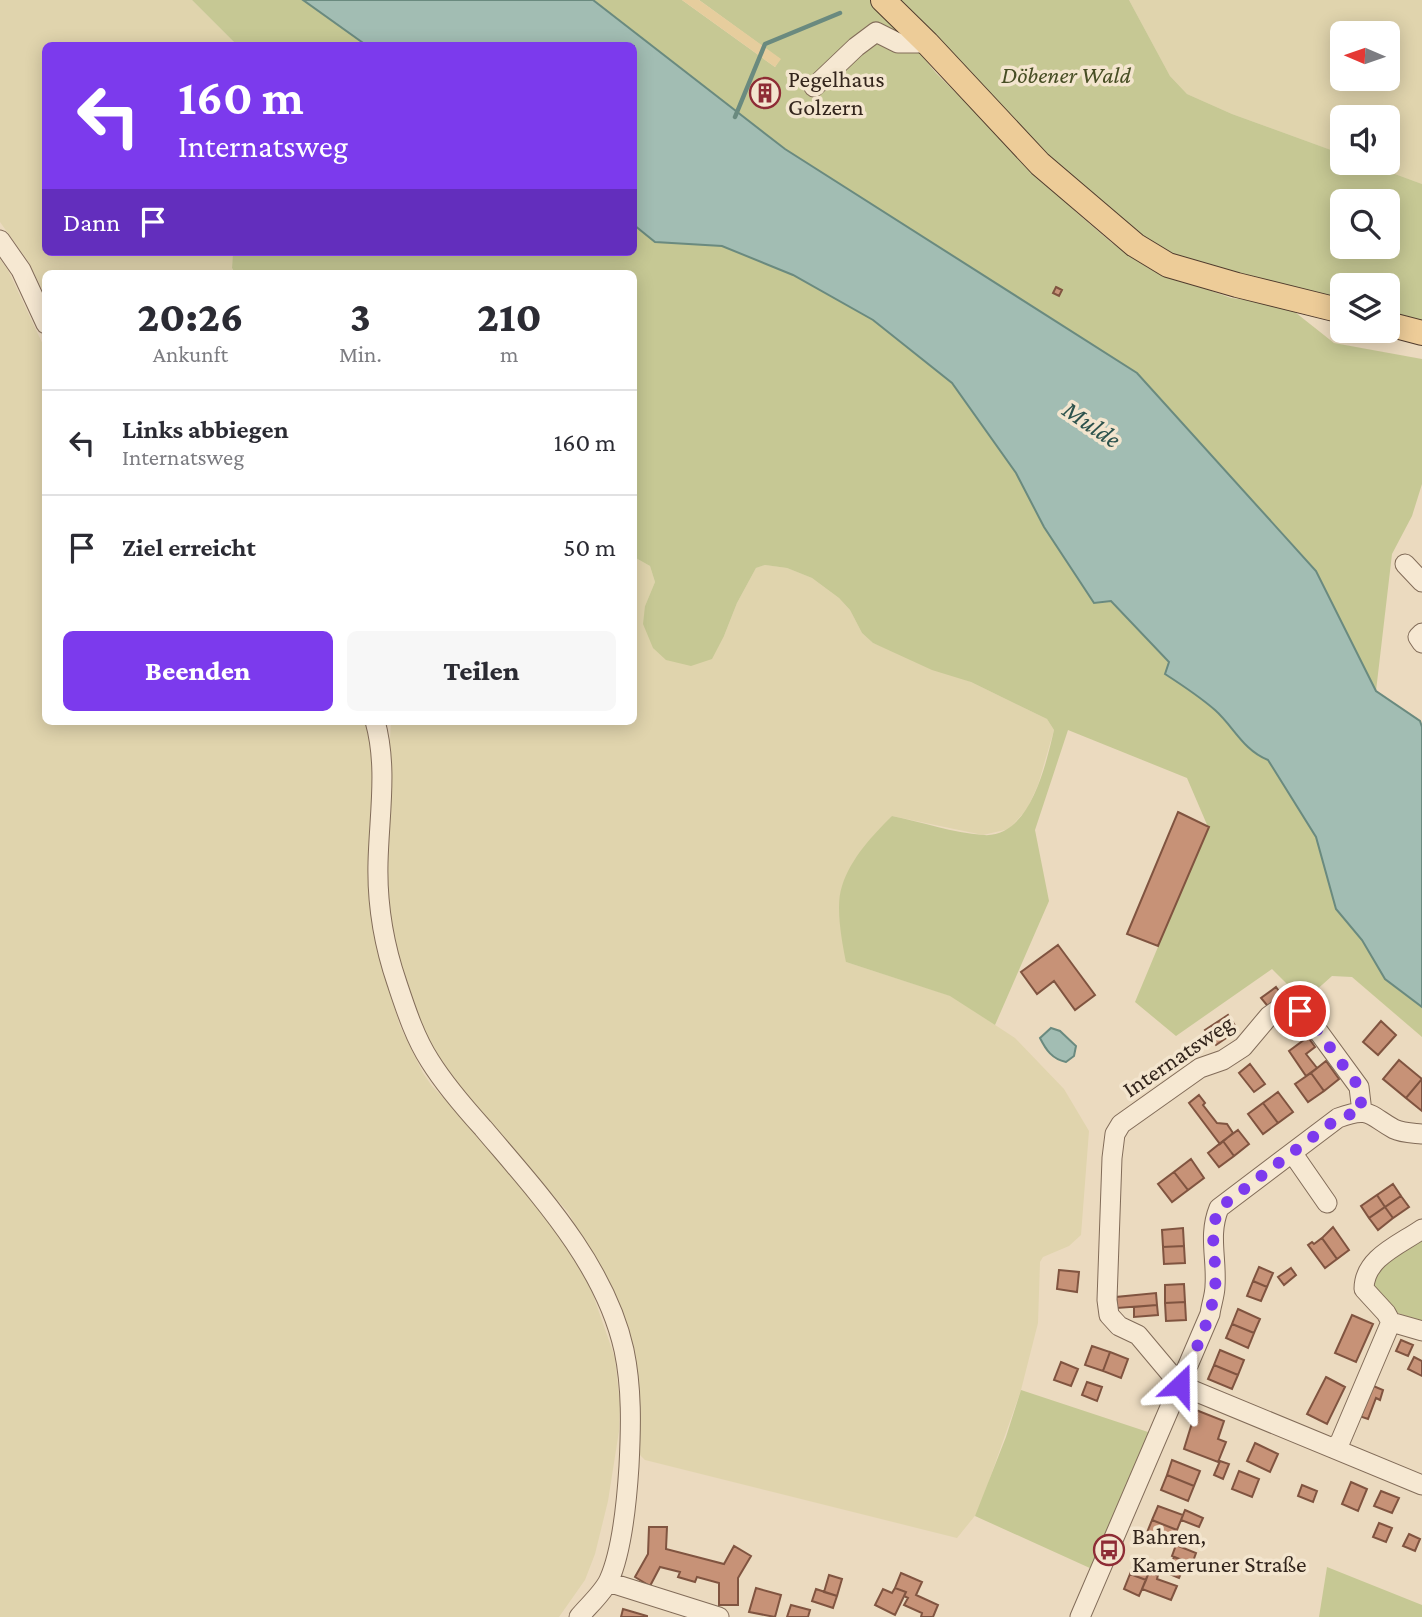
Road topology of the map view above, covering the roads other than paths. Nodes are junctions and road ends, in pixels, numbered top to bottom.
1 (884, 2) edge
2 (927, 43) junction
3 (814, 88) dead end
4 (0, 240) edge
5 (1330, 308) edge
6 (42, 316) edge
7 (1400, 327) edge
8 (1422, 333) edge
9 (1405, 564) dead end
10 (1422, 582) edge
11 (1422, 633) edge
12 (1422, 643) edge
13 (376, 725) edge
14 (1362, 1111) junction
15 (1422, 1134) edge
16 (1293, 1154) junction
17 (1326, 1203) dead end
18 (1422, 1229) edge
19 (1391, 1322) junction
20 (1422, 1331) edge
21 (1180, 1385) junction
22 (1333, 1448) junction
23 (1422, 1485) edge
24 (608, 1582) junction
25 (579, 1617) edge
26 (719, 1617) edge
27 (1080, 1617) edge

1 - 2 main road
2 - 3 street
2 - 5 main road
4 - 6 street
7 - 8 main road
9 - 10 street
11 - 12 street
13 - 24 street
14 - 15 street
14 - 16 street
14 - 21 street, Internatsweg
16 - 17 street
16 - 21 street
18 - 19 street
19 - 20 street
19 - 22 street
21 - 22 street
21 - 27 street
22 - 23 street
24 - 25 street
24 - 26 street

